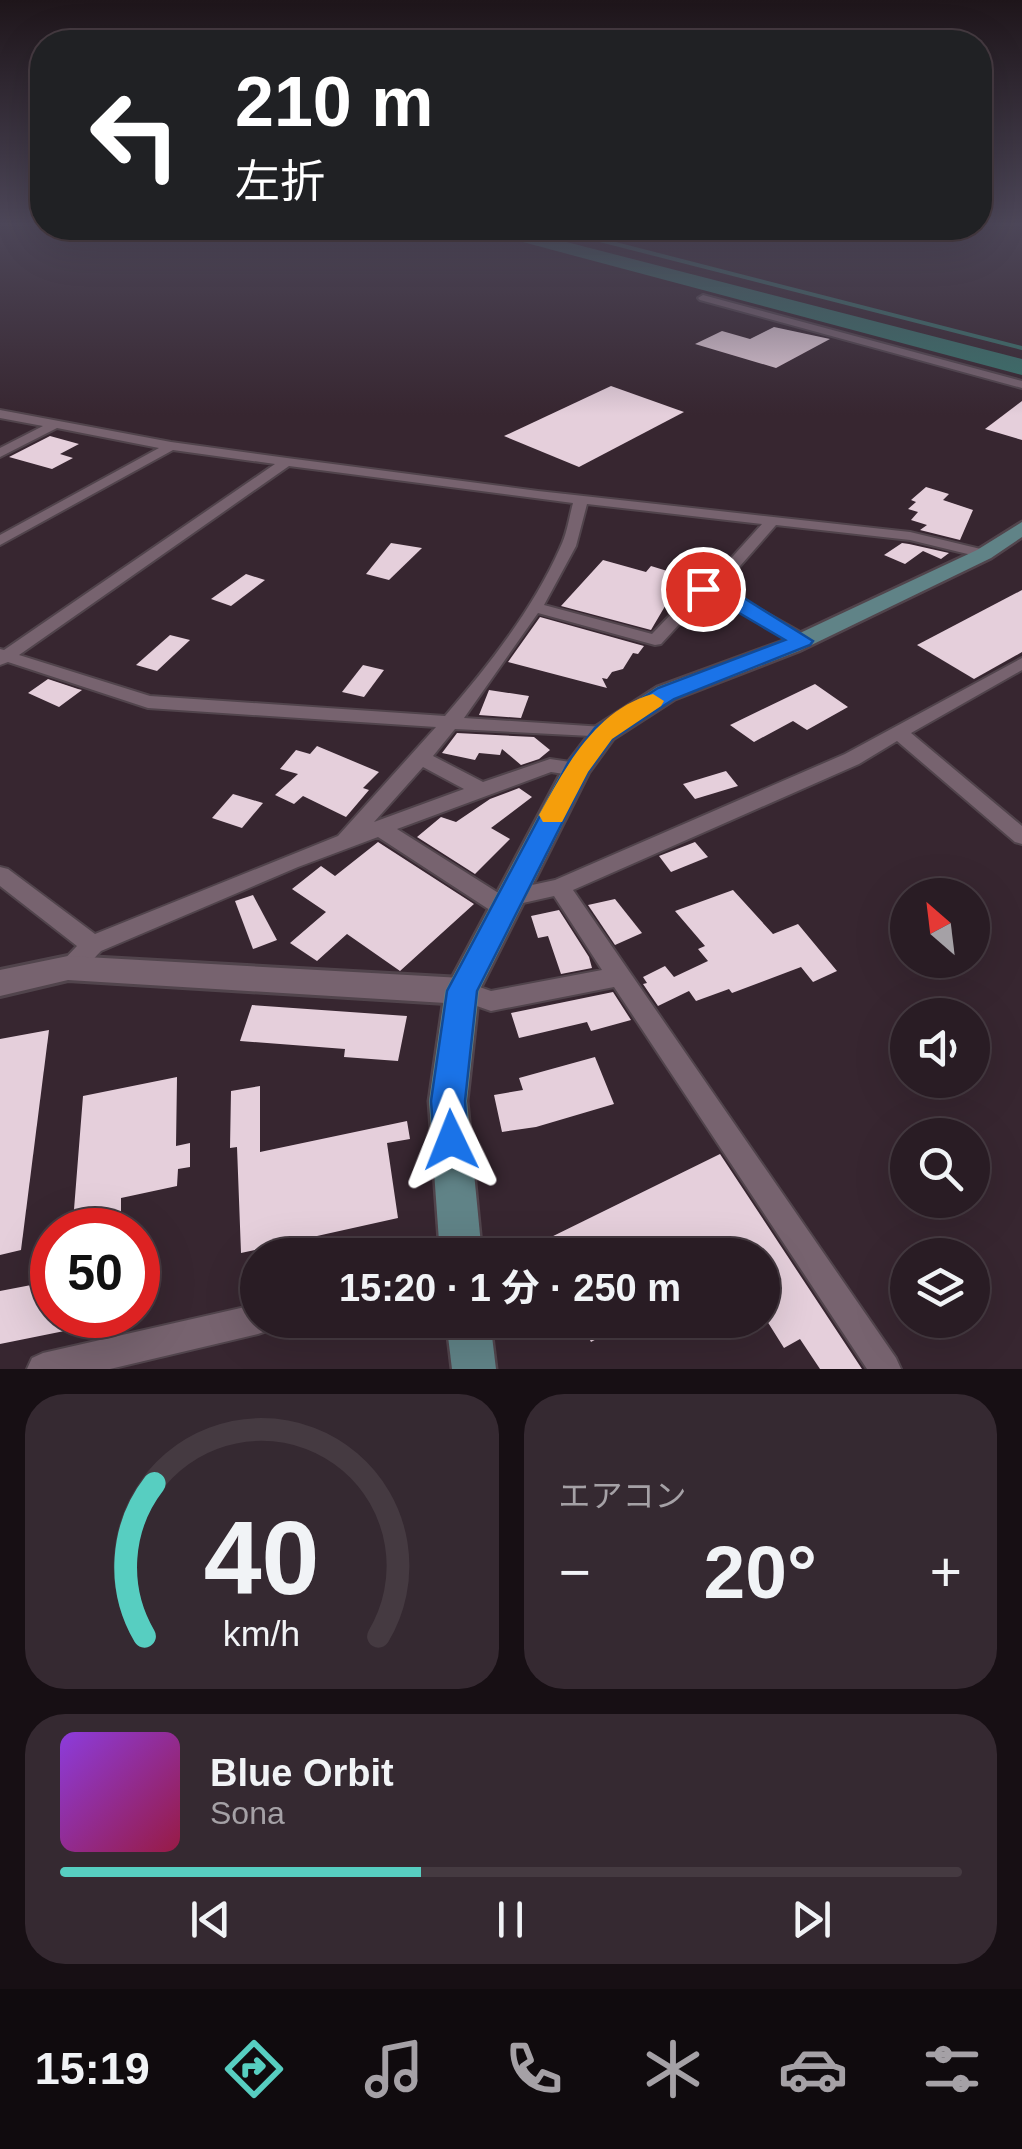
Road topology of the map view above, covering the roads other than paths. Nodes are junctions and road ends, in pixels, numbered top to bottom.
1 (703, 298) dead end
2 (1022, 385) edge
3 (0, 414) edge
4 (56, 424) junction
5 (170, 446) junction
6 (0, 453) edge
7 (286, 462) junction
8 (581, 500) junction
9 (772, 520) junction
10 (1021, 531) edge
11 (0, 541) edge
12 (984, 554) junction
13 (709, 592) junction
14 (534, 608) junction
15 (802, 641) junction
16 (2, 657) edge
17 (1022, 663) edge
18 (449, 724) junction
19 (899, 732) junction
20 (604, 734) junction
21 (422, 758) junction
22 (577, 769) junction
23 (484, 791) junction
24 (381, 829) junction
25 (1022, 838) edge
26 (344, 843) junction
27 (0, 875) edge
28 (559, 886) junction
29 (506, 903) junction
30 (92, 945) junction
31 (68, 968) junction
32 (620, 976) junction
33 (0, 983) edge
34 (462, 991) junction
35 (460, 1238) edge
36 (240, 1323) edge
37 (470, 1338) edge
38 (43, 1369) edge
39 (474, 1369) edge
40 (885, 1369) edge

1 - 2 street
3 - 4 street
4 - 5 street
4 - 6 street
5 - 7 street
5 - 11 street
7 - 8 street
7 - 16 street
8 - 9 street
8 - 14 street
9 - 12 street
9 - 13 street
10 - 12 main road
12 - 15 main road
13 - 14 street
13 - 15 street
14 - 18 street
15 - 20 main road
16 - 18 street
17 - 19 street
18 - 20 street
18 - 21 street
19 - 25 street
19 - 28 street
20 - 22 main road
21 - 23 street
21 - 26 street
22 - 23 street
22 - 29 main road
23 - 24 street
24 - 26 street
24 - 29 street
26 - 30 street
27 - 30 street
28 - 29 street
28 - 32 street
29 - 34 main road
30 - 31 street
31 - 33 street
31 - 34 street
32 - 34 street
32 - 40 street
34 - 35 main road
36 - 38 street
37 - 39 main road

